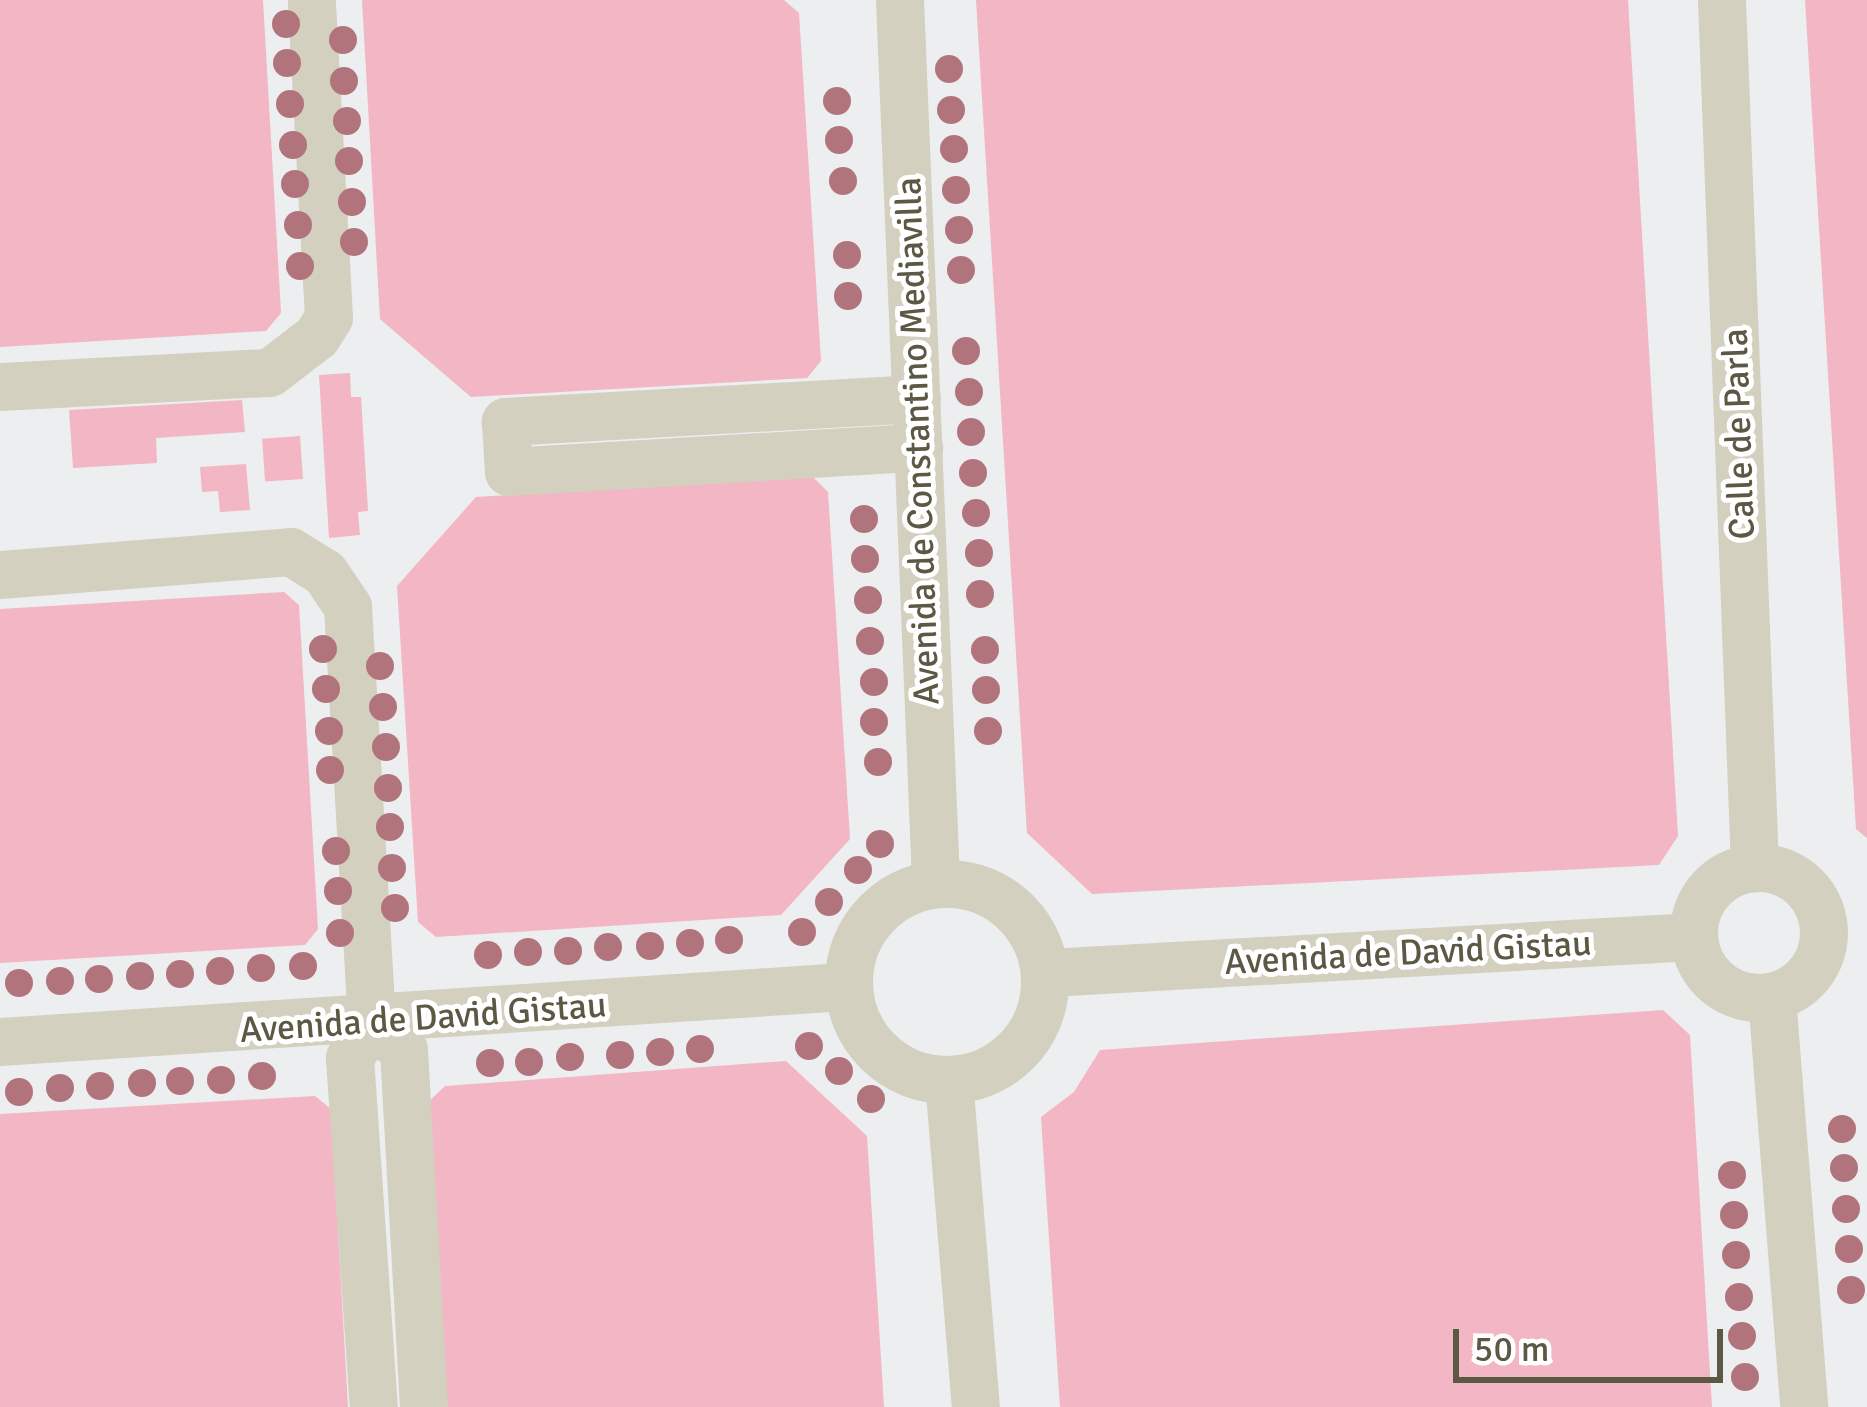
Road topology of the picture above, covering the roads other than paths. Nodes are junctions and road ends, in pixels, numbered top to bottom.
1 (312, 0) edge
2 (900, 0) edge
3 (1722, 0) edge
4 (0, 387) edge
5 (916, 399) junction
6 (919, 448) junction
7 (0, 574) edge
8 (1755, 868) junction
9 (936, 882) junction
10 (1846, 932) edge
11 (1694, 937) junction
12 (1049, 973) junction
13 (845, 987) junction
14 (1772, 997) junction
15 (372, 1024) junction
16 (0, 1042) edge
17 (949, 1080) junction
18 (374, 1407) edge
19 (424, 1407) edge
20 (976, 1407) edge
21 (1804, 1407) edge

1 - 4 street
2 - 5 street, Avenida de Constantino Mediavilla
3 - 8 street, Calle de Parla
5 - 6 street, Avenida de Constantino Mediavilla
5 - 6 street
6 - 9 street, Avenida de Constantino Mediavilla
7 - 15 street
8 - 10 street
8 - 11 street
9 - 12 street
9 - 13 street
10 - 14 street
11 - 12 street, Avenida de David Gistau
11 - 14 street
12 - 17 street
13 - 15 street, Avenida de David Gistau
13 - 17 street
14 - 21 street
15 - 16 street, Avenida de David Gistau
15 - 18 street
15 - 19 street
17 - 20 street

